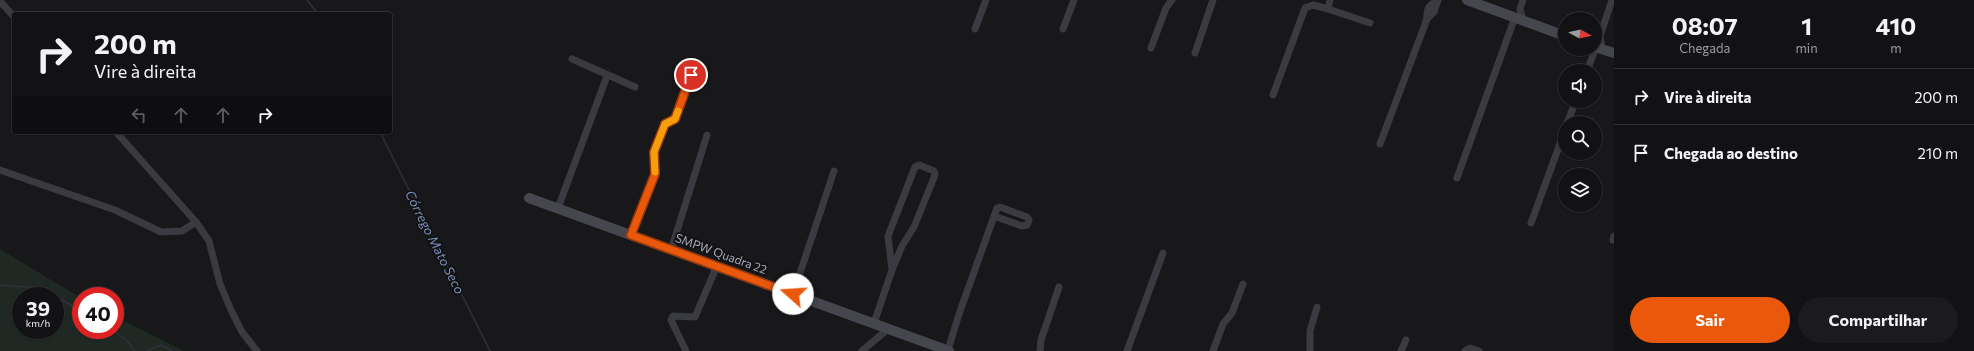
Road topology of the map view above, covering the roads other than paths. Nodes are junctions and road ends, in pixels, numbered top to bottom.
1 (986, 0) edge
2 (1074, 0) edge
3 (1172, 0) edge
4 (1213, 0) edge
5 (1330, 0) edge
6 (1437, 0) edge
7 (1467, 0) edge
8 (1523, 0) edge
9 (1612, 0) edge
10 (0, 1) edge
11 (1328, 9) junction
12 (12, 15) edge
13 (1517, 15) junction
14 (1370, 23) dead end
15 (975, 29) dead end
16 (1063, 29) dead end
17 (1602, 29) edge
18 (1558, 33) edge
19 (1602, 47) edge
20 (1151, 48) dead end
21 (1195, 53) dead end
22 (1614, 53) edge
23 (572, 59) dead end
24 (691, 75) dead end
25 (607, 76) junction
26 (635, 87) dead end
27 (1272, 95) dead end
28 (118, 134) edge
29 (708, 135) dead end
30 (1380, 144) dead end
31 (1558, 149) edge
32 (0, 170) edge
33 (834, 171) dead end
34 (1457, 178) dead end
35 (529, 198) dead end
36 (558, 208) junction
37 (1006, 209) junction
38 (994, 216) junction
39 (1003, 219) junction
40 (196, 222) junction
41 (1531, 223) dead end
42 (631, 235) junction
43 (671, 250) junction
44 (1164, 253) dead end
45 (716, 268) junction
46 (892, 270) junction
47 (1243, 284) dead end
48 (1059, 287) dead end
49 (793, 294) junction
50 (1317, 307) dead end
51 (874, 323) junction
52 (888, 329) junction
53 (1406, 340) dead end
54 (257, 351) edge
55 (686, 351) edge
56 (862, 351) edge
57 (948, 351) edge
58 (1040, 351) edge
59 (1127, 351) edge
60 (1213, 351) edge
61 (1310, 351) edge
62 (1401, 351) edge
63 (1465, 351) edge
64 (1479, 351) edge

1 - 15 street
2 - 16 street
3 - 20 street
4 - 21 street
5 - 11 street
6 - 30 street
7 - 13 street
8 - 13 street
9 - 17 street
10 - 12 street
11 - 14 street
11 - 27 street
13 - 18 street
13 - 34 street
19 - 22 street
23 - 25 street
24 - 42 street
25 - 26 street
25 - 36 street
28 - 40 street
29 - 43 street
31 - 41 street
32 - 40 street
33 - 49 street
35 - 36 street, SMPW Quadra 22
36 - 42 street, SMPW Quadra 22
37 - 38 street
37 - 39 street
37 - 39 street
38 - 39 street
38 - 57 street
40 - 54 street
42 - 43 street, SMPW Quadra 22
43 - 45 street, SMPW Quadra 22
44 - 59 street
45 - 49 street, SMPW Quadra 22
45 - 55 street
46 - 46 street
46 - 51 street
47 - 60 street
48 - 58 street
49 - 51 street, SMPW Quadra 22
50 - 61 street
51 - 52 street, SMPW Quadra 22
52 - 56 street
52 - 57 street, SMPW Quadra 22
53 - 62 street
63 - 64 street

